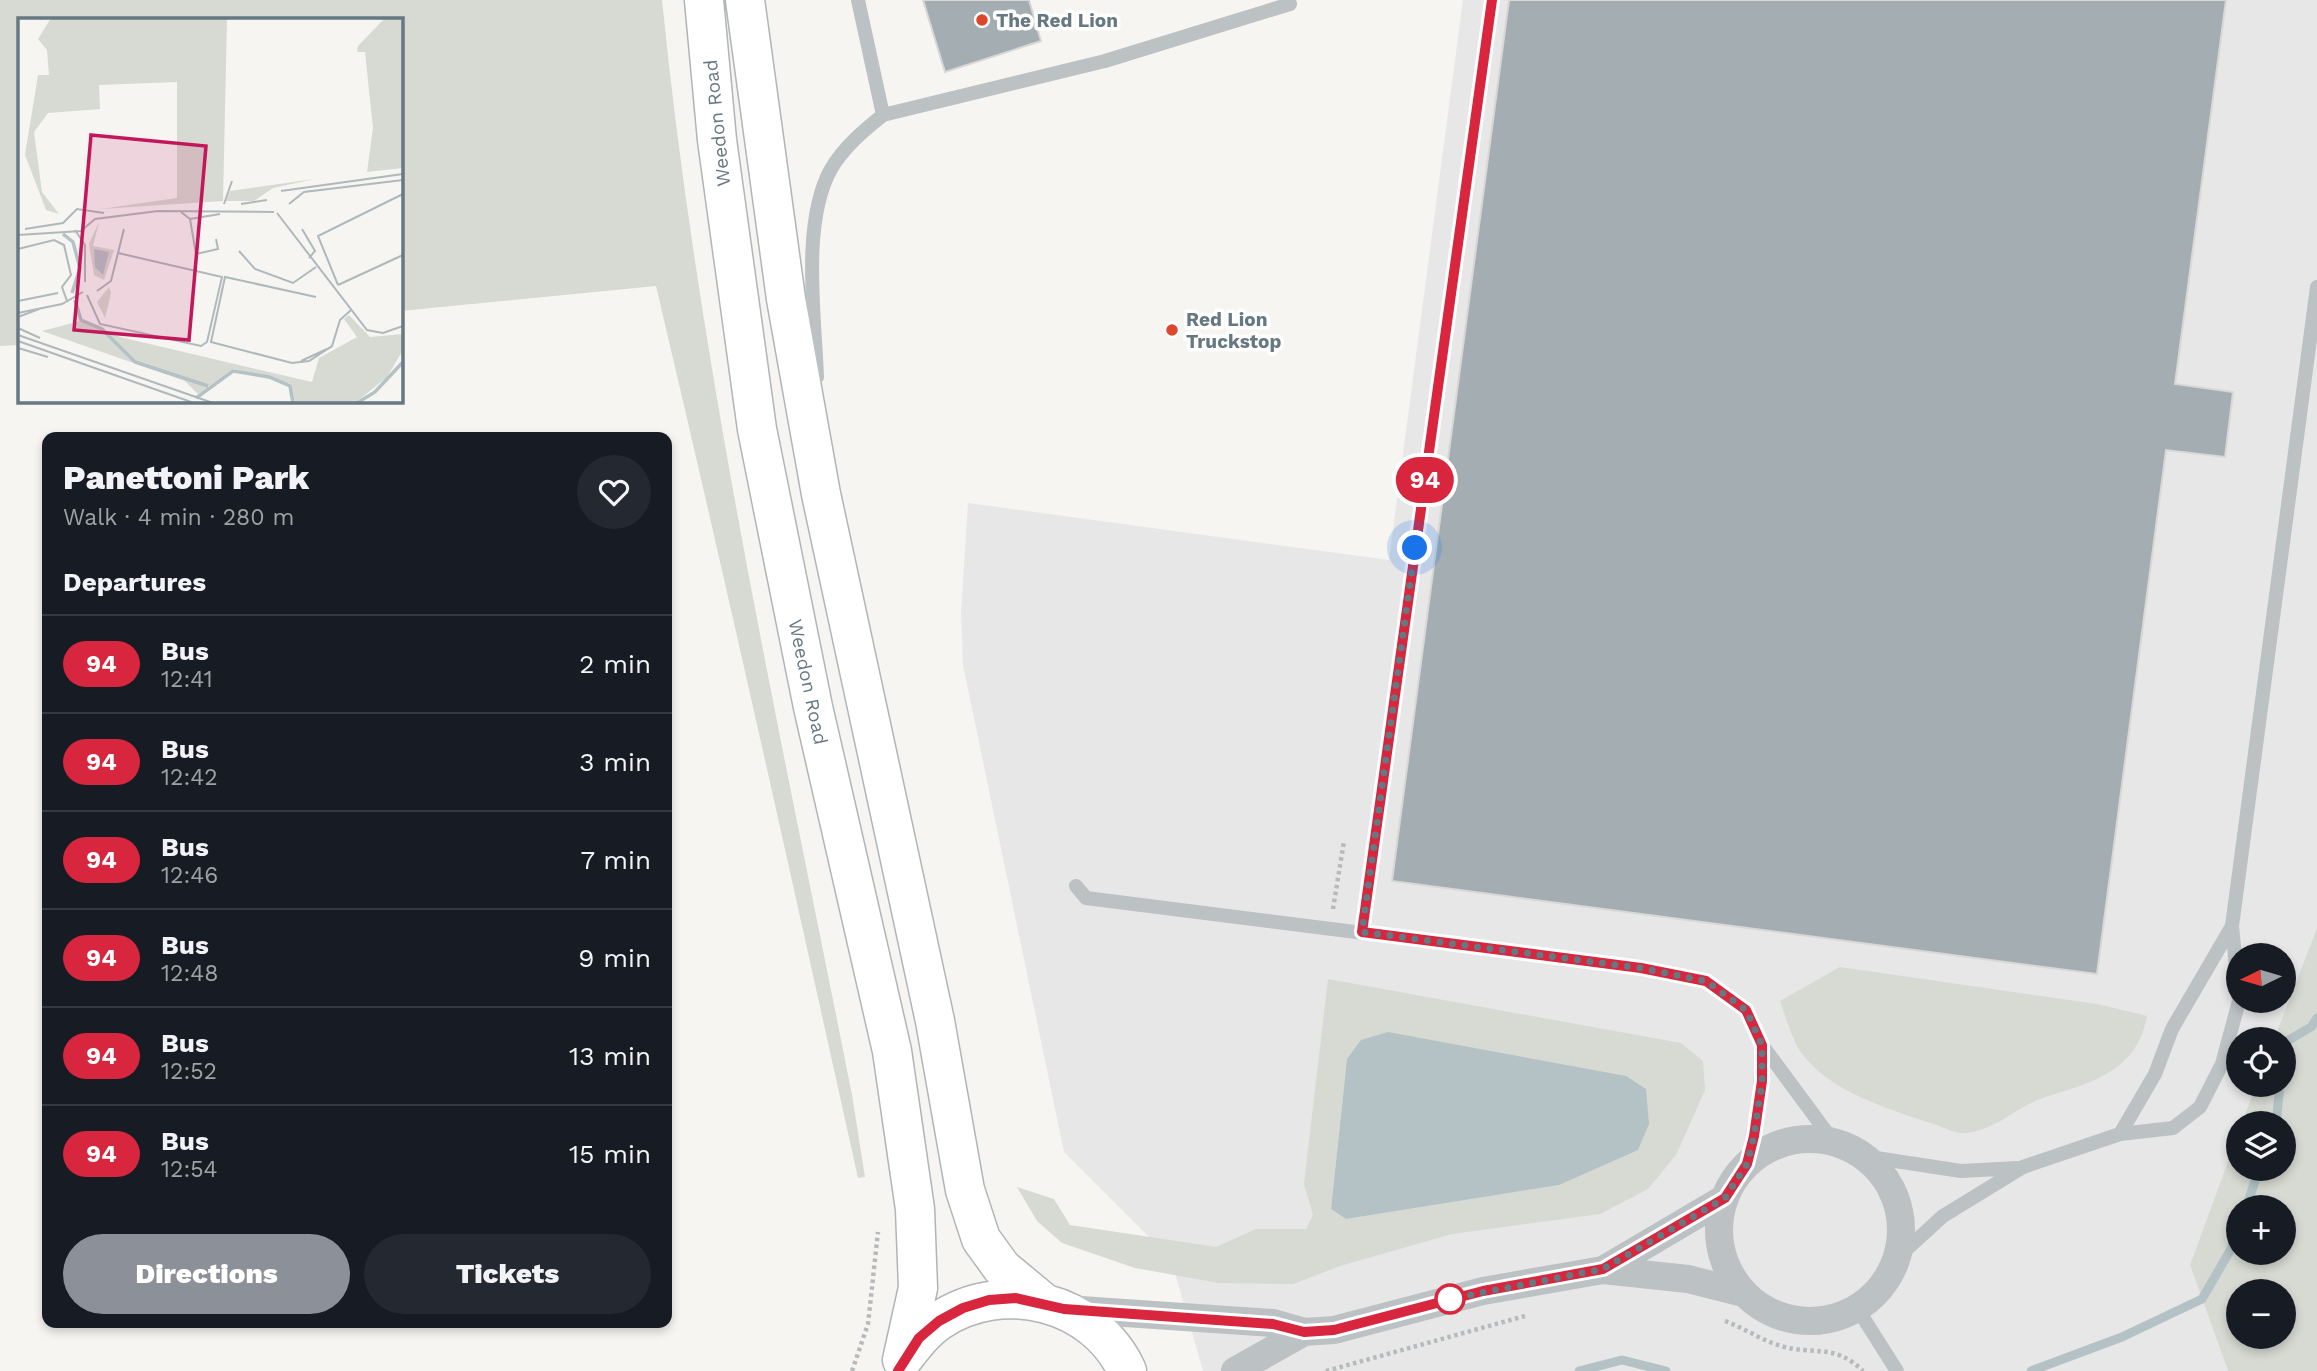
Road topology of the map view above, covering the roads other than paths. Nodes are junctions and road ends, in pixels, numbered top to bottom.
1 (704, 0) edge
2 (745, 0) edge
3 (858, 0) edge
4 (1492, 0) edge
5 (1289, 2) edge
6 (883, 115) junction
7 (2317, 287) edge
8 (821, 494) junction
9 (1076, 886) dead end
10 (2231, 926) junction
11 (1362, 932) junction
12 (2233, 943) edge
13 (2236, 1013) edge
14 (1762, 1045) junction
15 (2120, 1134) junction
16 (1833, 1141) junction
17 (1863, 1156) junction
18 (1747, 1164) junction
19 (2024, 1167) junction
20 (1725, 1198) junction
21 (1898, 1257) junction
22 (1603, 1269) junction
23 (1744, 1293) junction
24 (1053, 1305) junction
25 (1857, 1308) junction
26 (1304, 1332) junction
27 (900, 1365) edge
28 (1127, 1371) edge
29 (1235, 1371) edge
30 (1897, 1371) edge

1 - 27 highway, Weedon Road
2 - 8 highway
3 - 6 lane
4 - 11 lane
5 - 6 lane
6 - 8 lane
7 - 10 lane
8 - 24 highway
9 - 11 lane
10 - 12 lane
10 - 15 lane
11 - 14 lane
13 - 15 lane
14 - 16 lane
14 - 18 lane
15 - 19 lane
16 - 17 street
16 - 18 street
17 - 19 lane
17 - 21 street
18 - 20 street
19 - 21 lane
20 - 22 street
20 - 23 street
21 - 25 street
22 - 23 street
22 - 26 street
23 - 25 street
24 - 26 street
24 - 27 highway
24 - 28 highway
25 - 30 lane
26 - 29 street

